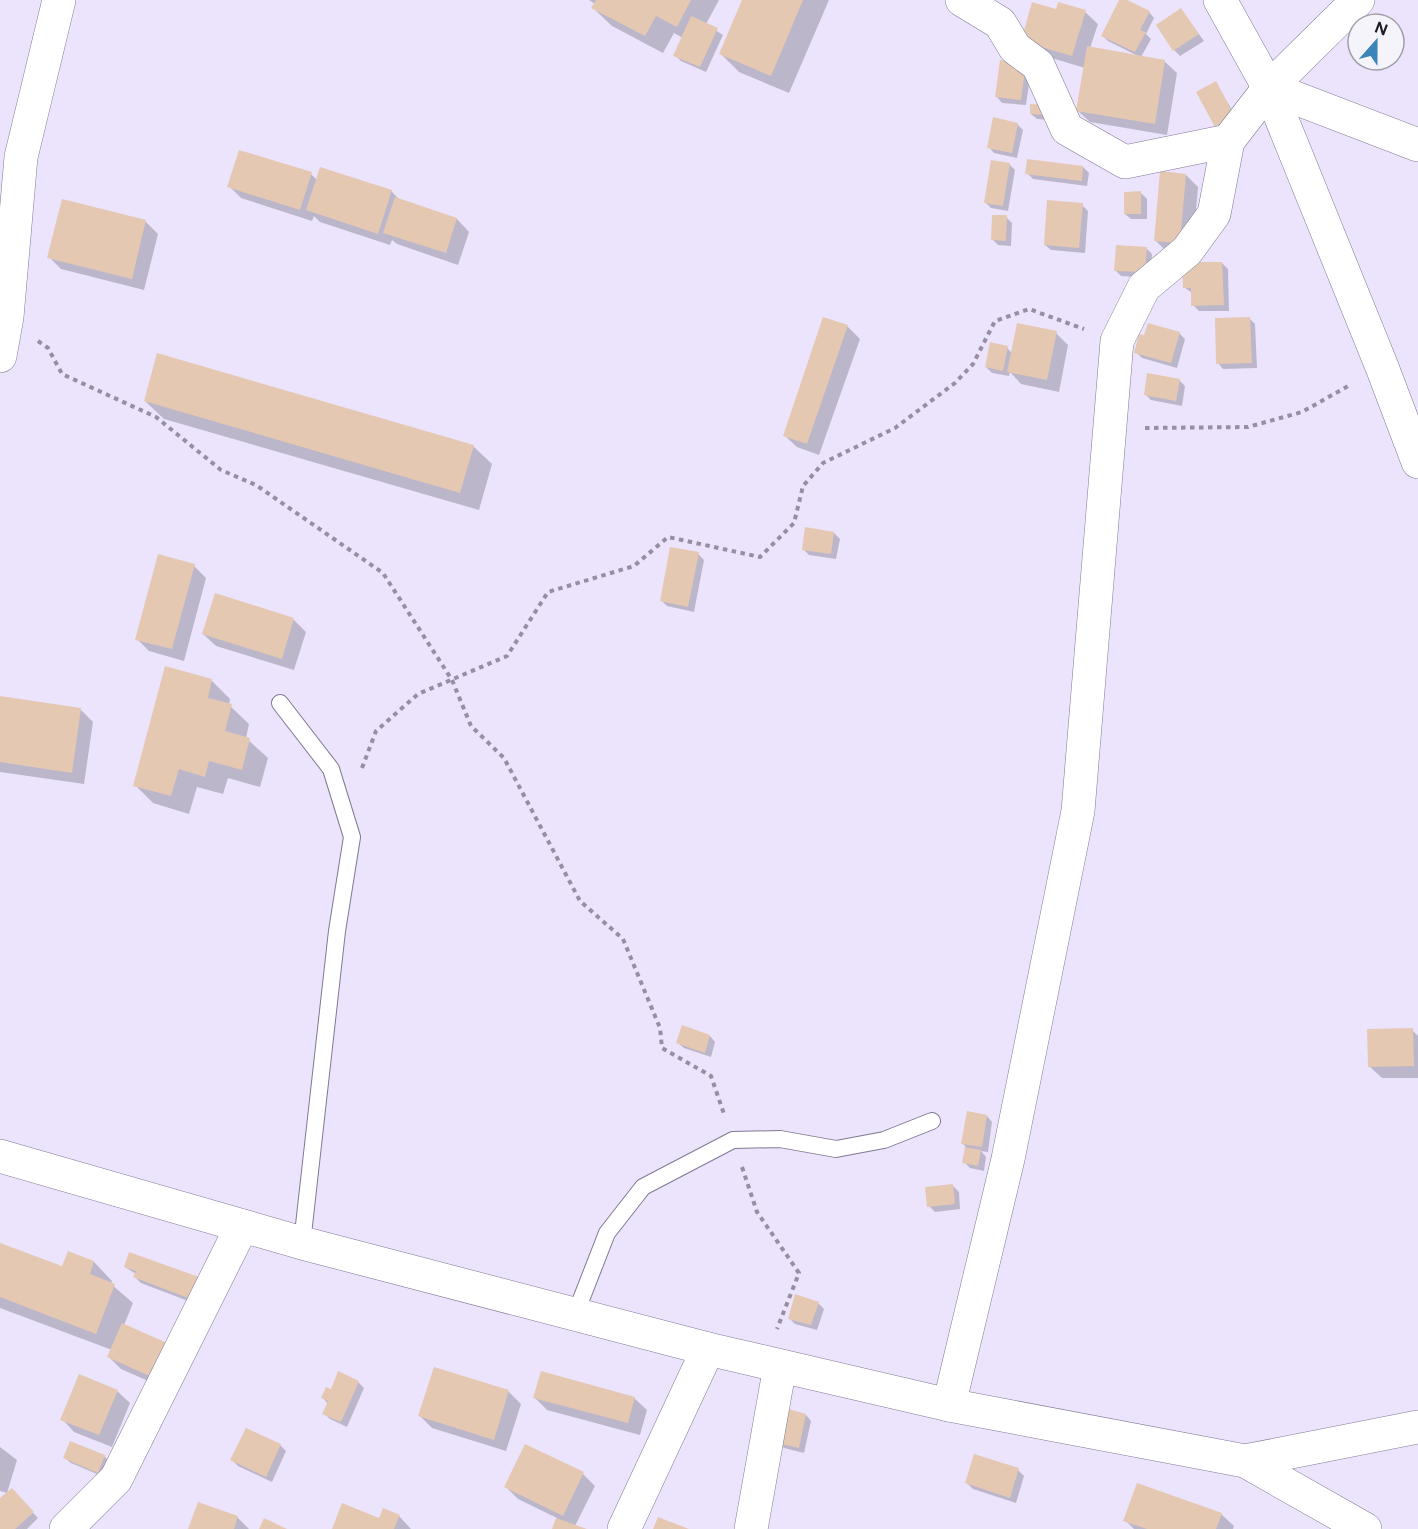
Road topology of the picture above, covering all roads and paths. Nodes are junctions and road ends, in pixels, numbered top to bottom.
1 (59, 0) edge
2 (962, 0) edge
3 (1220, 0) edge
4 (1358, 0) edge
5 (1269, 88) junction
6 (1228, 141) junction
7 (1418, 145) edge
8 (7, 317) junction
9 (1117, 341) junction
10 (0, 356) edge
11 (1382, 367) junction
12 (1111, 428) junction
13 (1418, 462) edge
14 (452, 680) junction
15 (280, 703) dead end
16 (360, 772) dead end
17 (932, 1120) dead end
18 (734, 1140) junction
19 (0, 1156) edge
20 (242, 1226) junction
21 (302, 1244) junction
22 (575, 1315) junction
23 (708, 1349) junction
24 (772, 1364) junction
25 (949, 1405) junction
26 (1418, 1426) edge
27 (1245, 1461) junction
28 (66, 1529) edge
29 (624, 1529) edge
30 (751, 1529) edge
31 (1365, 1529) edge

1 - 8 street
2 - 6 street
3 - 5 street
4 - 5 street
5 - 6 street
5 - 7 street
5 - 11 street
6 - 9 street
8 - 10 street
8 - 14 path
9 - 12 street
9 - 14 path
11 - 12 path
11 - 13 street
12 - 25 street
14 - 16 path
14 - 18 path
15 - 21 lane
17 - 18 lane
18 - 22 lane
18 - 24 path
19 - 20 street
20 - 21 street
20 - 28 street
21 - 22 street
22 - 23 street
23 - 24 street
23 - 29 street
24 - 25 street
24 - 30 street
25 - 27 street
26 - 27 street
27 - 31 street

